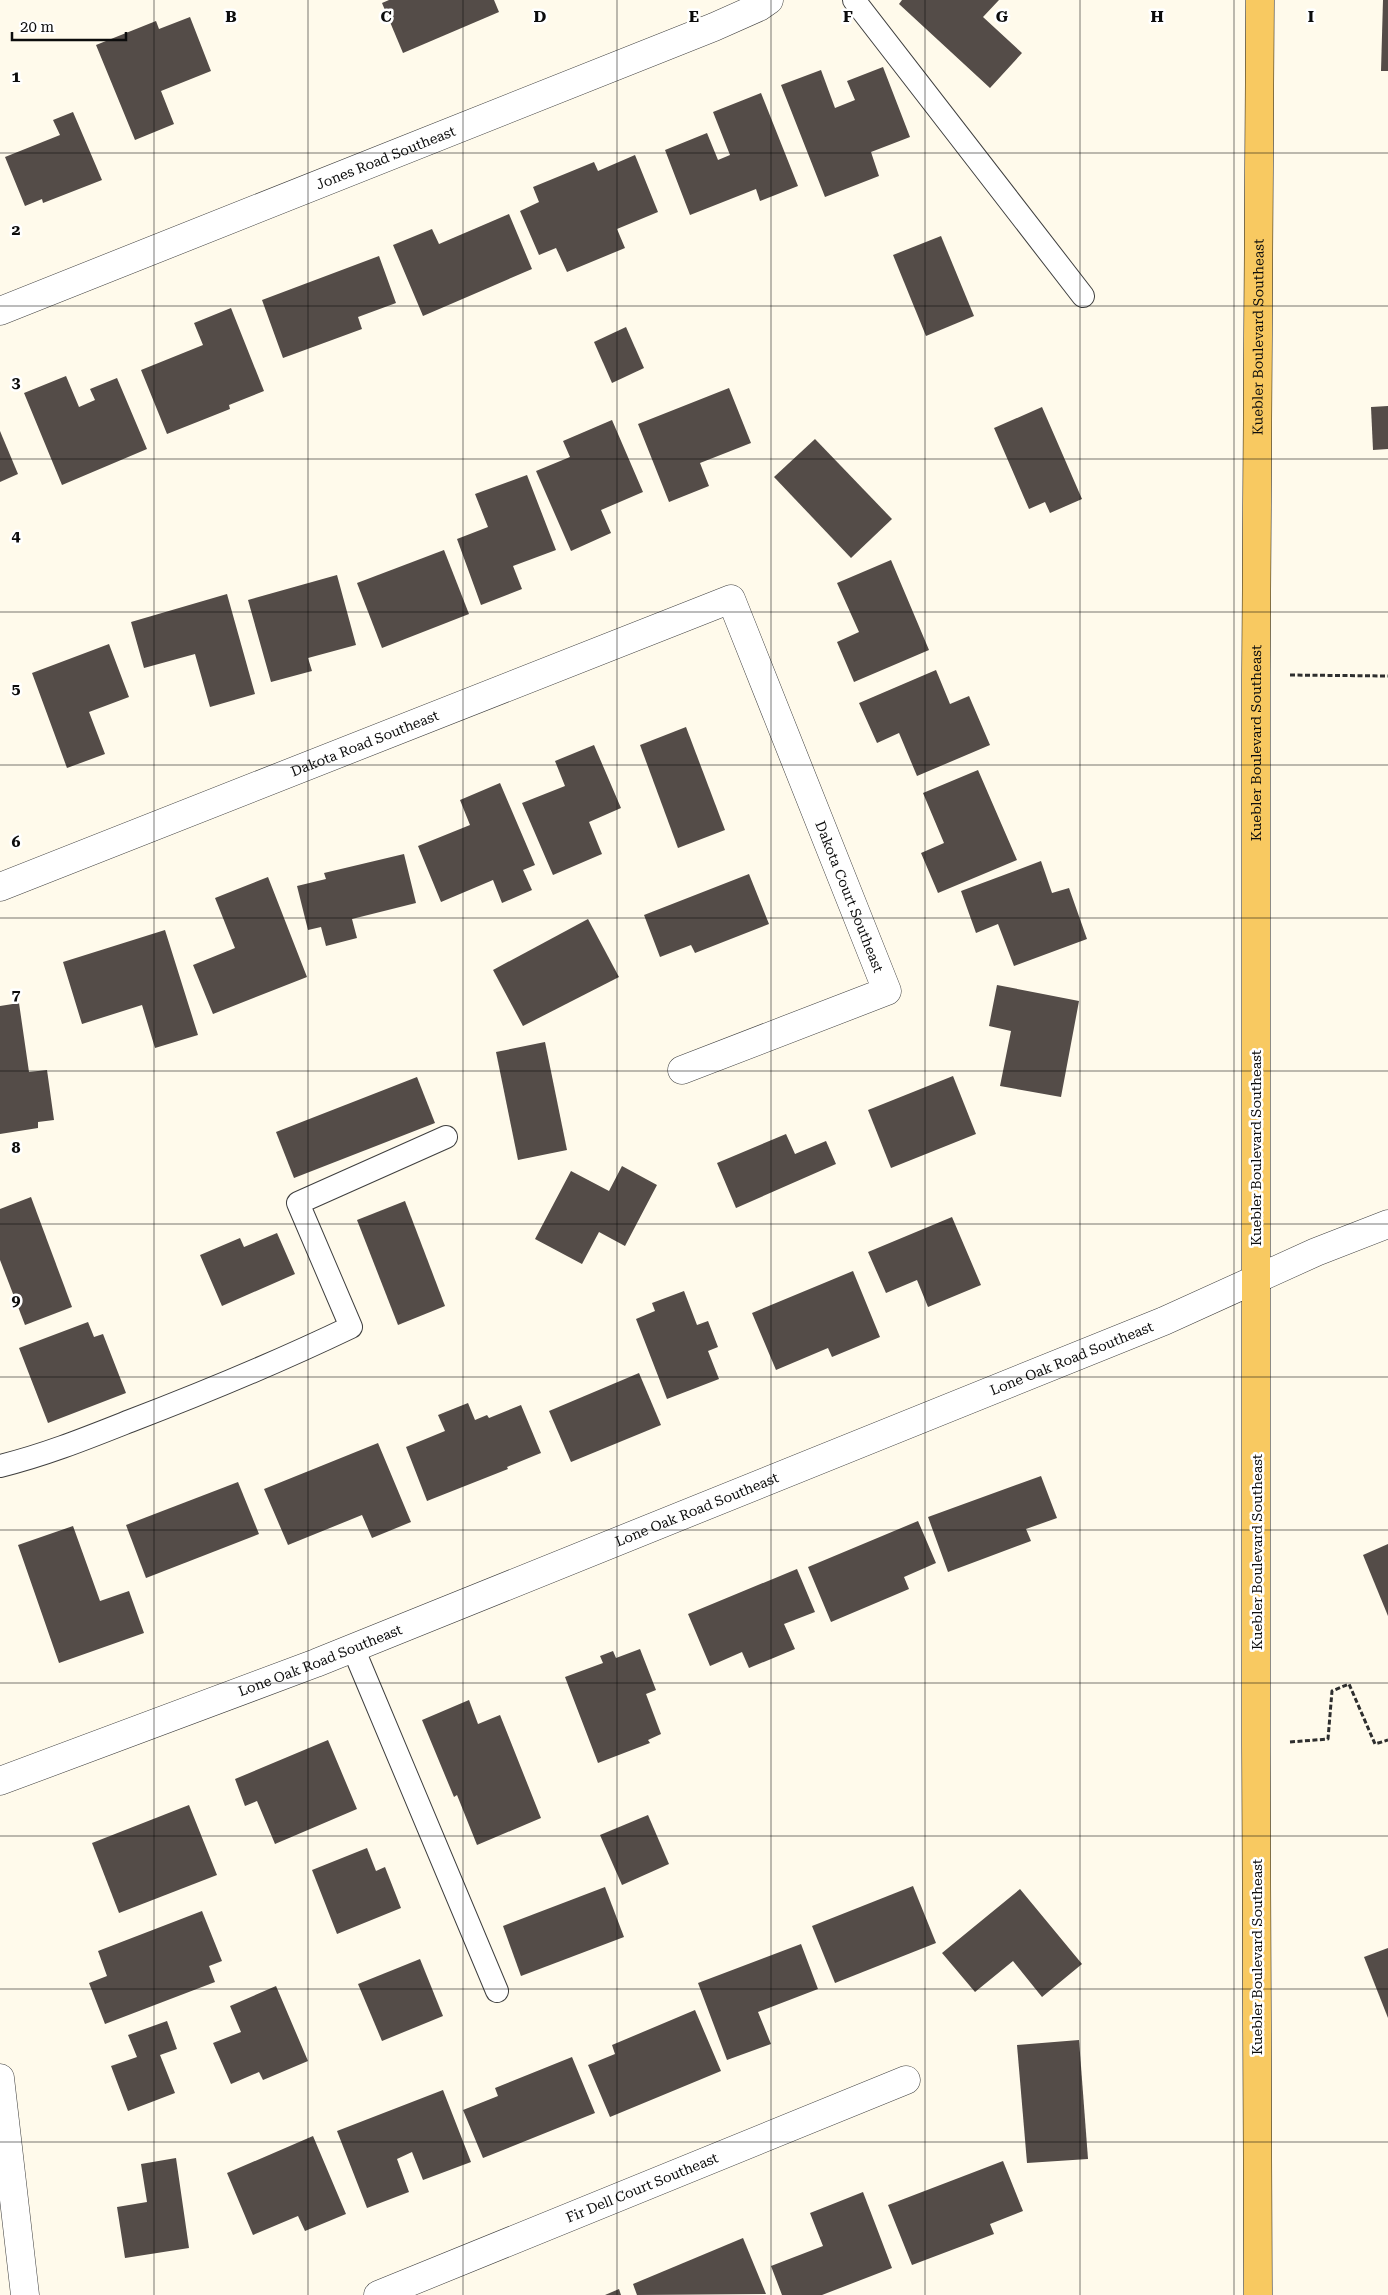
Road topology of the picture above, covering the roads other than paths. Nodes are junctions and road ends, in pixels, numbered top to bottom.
1 (769, 0) edge
2 (854, 0) edge
3 (1260, 0) edge
4 (1083, 296) dead end
5 (0, 311) edge
6 (731, 599) joint
7 (0, 887) edge
8 (682, 1070) dead end
9 (446, 1137) dead end
10 (1388, 1224) edge
11 (1257, 1279) junction
12 (0, 1466) edge
13 (353, 1648) junction
14 (0, 1781) edge
15 (497, 1991) dead end
16 (0, 2078) edge
17 (906, 2080) dead end
18 (25, 2295) edge
19 (378, 2295) edge
20 (1258, 2295) edge

1 - 5 street, Jones Road Southeast
2 - 4 lane
3 - 11 main road, Kuebler Boulevard Southeast
6 - 7 street, Dakota Road Southeast
6 - 8 street, Dakota Court Southeast
9 - 12 lane
10 - 11 street, Lone Oak Road Southeast
11 - 13 street, Lone Oak Road Southeast
11 - 20 main road, Kuebler Boulevard Southeast
13 - 14 street, Lone Oak Road Southeast
13 - 15 lane
16 - 18 street
17 - 19 street, Fir Dell Court Southeast

